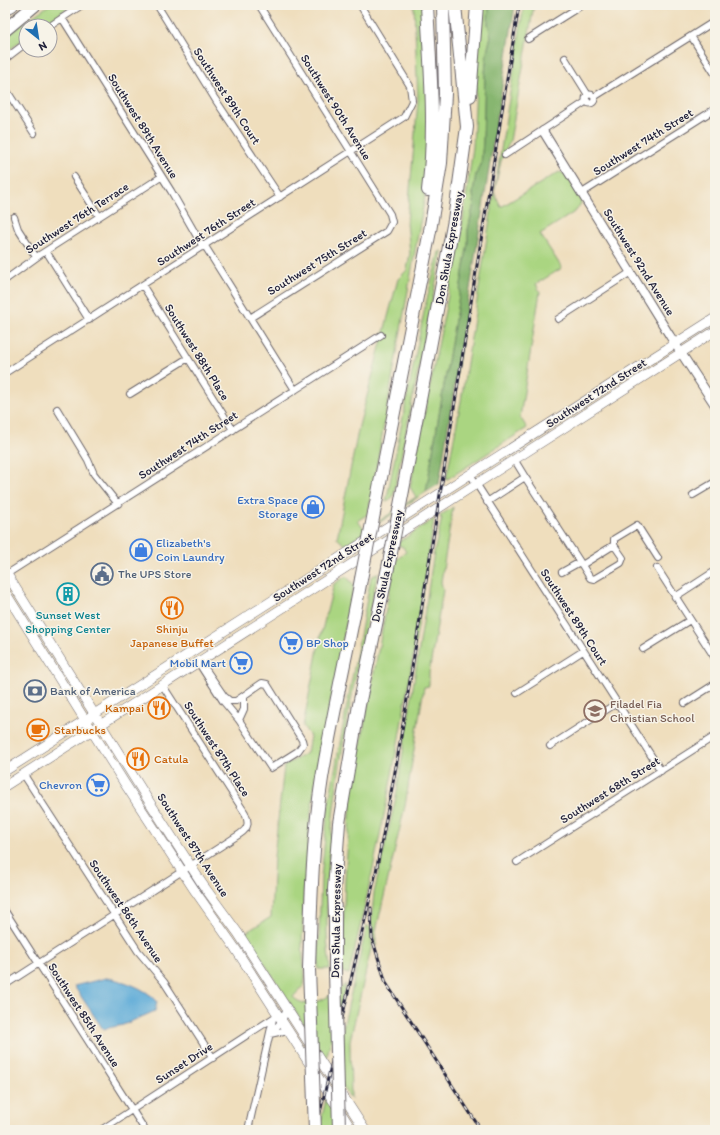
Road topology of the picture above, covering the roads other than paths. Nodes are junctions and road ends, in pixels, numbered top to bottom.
1 (12, 5) edge
2 (34, 5) edge
3 (82, 5) edge
4 (157, 5) edge
5 (259, 5) edge
6 (360, 5) edge
7 (427, 5) edge
8 (443, 5) edge
9 (455, 5) edge
10 (477, 5) edge
11 (582, 5) edge
12 (5, 9) edge
13 (62, 18) junction
14 (58, 21) edge
15 (715, 21) edge
16 (5, 24) edge
17 (5, 30) edge
18 (691, 36) junction
19 (528, 39) dead end
20 (18, 49) edge
21 (565, 58) dead end
22 (5, 59) edge
23 (715, 74) edge
24 (5, 88) edge
25 (590, 98) junction
26 (715, 109) edge
27 (467, 127) junction
28 (543, 131) junction
29 (34, 133) dead end
30 (351, 152) junction
31 (505, 155) dead end
32 (74, 177) dead end
33 (161, 177) junction
34 (582, 193) junction
35 (280, 198) junction
36 (99, 216) junction
37 (14, 217) dead end
38 (392, 222) joint
39 (204, 247) junction
40 (46, 251) junction
41 (36, 257) junction
42 (631, 272) junction
43 (5, 280) edge
44 (143, 286) junction
45 (413, 315) junction
46 (250, 318) junction
47 (715, 318) edge
48 (558, 319) dead end
49 (89, 320) junction
50 (715, 331) edge
51 (382, 335) dead end
52 (675, 344) junction
53 (681, 352) junction
54 (188, 358) junction
55 (5, 373) edge
56 (295, 390) junction
57 (130, 394) dead end
58 (715, 405) edge
59 (57, 409) dead end
60 (560, 417) junction
61 (566, 426) junction
62 (233, 430) junction
63 (524, 441) junction
64 (528, 450) junction
65 (514, 459) junction
66 (470, 474) junction
67 (525, 477) junction
68 (715, 482) edge
69 (476, 483) junction
70 (693, 495) dead end
71 (487, 502) junction
72 (118, 504) junction
73 (614, 545) junction
74 (658, 558) dead end
75 (581, 563) junction
76 (657, 568) dead end
77 (715, 571) edge
78 (562, 572) dead end
79 (6, 573) edge
80 (306, 579) junction
81 (311, 588) junction
82 (5, 592) edge
83 (675, 597) junction
84 (690, 620) junction
85 (228, 629) junction
86 (44, 633) junction
87 (35, 639) junction
88 (234, 639) junction
89 (643, 649) dead end
90 (583, 651) junction
91 (714, 656) edge
92 (199, 661) junction
93 (175, 664) junction
94 (181, 674) junction
95 (715, 684) edge
96 (163, 686) junction
97 (517, 693) dead end
98 (244, 696) junction
99 (617, 703) junction
100 (685, 703) dead end
101 (94, 715) junction
102 (85, 720) junction
103 (239, 720) junction
104 (101, 726) junction
105 (92, 732) junction
106 (715, 736) edge
107 (550, 746) dead end
108 (5, 771) edge
109 (661, 771) junction
110 (24, 775) junction
111 (5, 786) edge
112 (517, 862) dead end
113 (191, 866) junction
114 (182, 871) junction
115 (5, 912) edge
116 (114, 914) junction
117 (238, 933) junction
118 (235, 948) junction
119 (38, 964) junction
120 (5, 985) edge
121 (287, 1009) junction
122 (277, 1018) junction
123 (257, 1029) junction
124 (288, 1030) junction
125 (270, 1034) junction
126 (213, 1058) junction
127 (132, 1110) junction
128 (102, 1130) edge
129 (145, 1130) edge
130 (248, 1130) edge
131 (315, 1130) edge
132 (339, 1130) edge
133 (352, 1130) edge
134 (365, 1130) edge

1 - 12 highway
2 - 16 highway
2 - 17 highway
3 - 13 street
4 - 35 street, Southwest 89th Court
5 - 30 street, Southwest 90th Avenue
6 - 30 street, Southwest 76th Street
7 - 45 highway
8 - 45 highway, Don Shula Expressway
9 - 27 highway, Don Shula Expressway
10 - 27 highway
11 - 19 street
13 - 14 street
13 - 33 street, Southwest 89th Avenue
15 - 18 street
18 - 23 street
18 - 25 street
20 - 22 street
21 - 25 street
24 - 29 street
25 - 28 street
26 - 34 street, Southwest 74th Street
27 - 132 highway, Don Shula Expressway, bridge
28 - 31 street
28 - 34 street, Southwest 92nd Avenue
30 - 35 street, Southwest 76th Street
30 - 38 street, Southwest 90th Avenue
32 - 36 street
33 - 36 street, Southwest 76th Terrace
33 - 39 street, Southwest 89th Avenue
34 - 42 street, Southwest 92nd Avenue
35 - 39 street, Southwest 76th Street
36 - 40 street, Southwest 76th Terrace
37 - 41 street
38 - 46 street, Southwest 75th Street
39 - 44 street, Southwest 76th Street
39 - 46 street, Southwest 89th Avenue
40 - 41 street, Southwest 76th Terrace
40 - 49 street
41 - 43 street, Southwest 76th Terrace
42 - 48 street
42 - 52 street, Southwest 92nd Avenue
44 - 49 street, Southwest 76th Street
44 - 54 street, Southwest 88th Place
45 - 131 highway, Don Shula Expressway, bridge
46 - 56 street, Southwest 89th Avenue
47 - 52 main road, Southwest 72nd Street
49 - 55 street, Southwest 76th Street
50 - 53 main road, Southwest 72nd Street
51 - 56 street, Southwest 74th Street
52 - 53 street, Southwest 92nd Avenue
52 - 60 main road, Southwest 72nd Street
53 - 58 street, Southwest 92nd Avenue
53 - 61 main road, Southwest 72nd Street
54 - 57 street
54 - 62 street, Southwest 88th Place
56 - 62 street, Southwest 74th Street
59 - 72 street
60 - 61 main road
60 - 63 main road, Southwest 72nd Street
61 - 64 main road, Southwest 72nd Street
62 - 72 street, Southwest 74th Street
63 - 64 main road
63 - 66 main road, Southwest 72nd Street
64 - 65 main road, Southwest 72nd Street
65 - 67 street
65 - 69 main road, Southwest 72nd Street
66 - 69 street, Southwest 89th Court
66 - 80 main road, Southwest 72nd Street
67 - 71 street
67 - 75 street
68 - 70 street
69 - 71 street, Southwest 89th Court
69 - 81 main road, Southwest 72nd Street
71 - 90 street, Southwest 89th Court
72 - 79 street, Southwest 74th Street
73 - 74 street
73 - 75 street
73 - 75 street
75 - 78 street
76 - 83 street
77 - 83 street
79 - 86 main road, Southwest 87th Avenue
80 - 81 main road
80 - 85 main road, Southwest 72nd Street
81 - 88 main road, Southwest 72nd Street
82 - 87 main road, Southwest 87th Avenue
83 - 84 street
84 - 89 street
84 - 91 street
85 - 88 main road
85 - 93 main road, Southwest 72nd Street
86 - 87 main road
86 - 101 main road, Southwest 87th Avenue
87 - 102 main road, Southwest 87th Avenue
88 - 92 main road, Southwest 72nd Street
90 - 97 street
90 - 99 street, Southwest 89th Court
92 - 94 main road, Southwest 72nd Street
92 - 98 street
92 - 103 street
93 - 94 main road
93 - 101 main road, Southwest 72nd Street
94 - 96 main road, Southwest 72nd Street
95 - 100 street
96 - 104 main road, Southwest 72nd Street
96 - 113 street, Southwest 87th Place
98 - 103 street
98 - 103 street
99 - 107 street
99 - 109 street, Southwest 89th Court
101 - 102 main road, Southwest 72nd Street
101 - 104 main road, Southwest 87th Avenue
102 - 105 main road, Southwest 87th Avenue
102 - 108 main road, Southwest 72nd Street
104 - 105 main road, Southwest 72nd Street
104 - 113 main road, Southwest 87th Avenue
105 - 110 main road, Southwest 72nd Street
105 - 114 main road, Southwest 87th Avenue
106 - 109 street, Southwest 68th Street
109 - 112 street, Southwest 68th Street
110 - 111 main road, Southwest 72nd Street
110 - 116 street, Southwest 86th Avenue
113 - 114 street
113 - 117 main road, Southwest 87th Avenue
114 - 116 street
114 - 118 main road, Southwest 87th Avenue
115 - 119 street, Southwest 85th Avenue
116 - 119 street
116 - 126 street, Southwest 86th Avenue
117 - 118 main road
117 - 121 main road, Southwest 87th Avenue
118 - 122 main road, Southwest 87th Avenue
119 - 120 street
119 - 127 street, Southwest 85th Avenue
121 - 122 main road
121 - 134 main road, Southwest 87th Avenue
122 - 123 street, Sunset Drive
122 - 124 main road, Southwest 87th Avenue
122 - 125 street
123 - 125 street
123 - 126 street, Sunset Drive
124 - 125 street
124 - 133 main road, Southwest 87th Avenue
125 - 130 street
126 - 127 street, Sunset Drive
127 - 128 street, Sunset Drive
127 - 129 street, Southwest 85th Avenue

